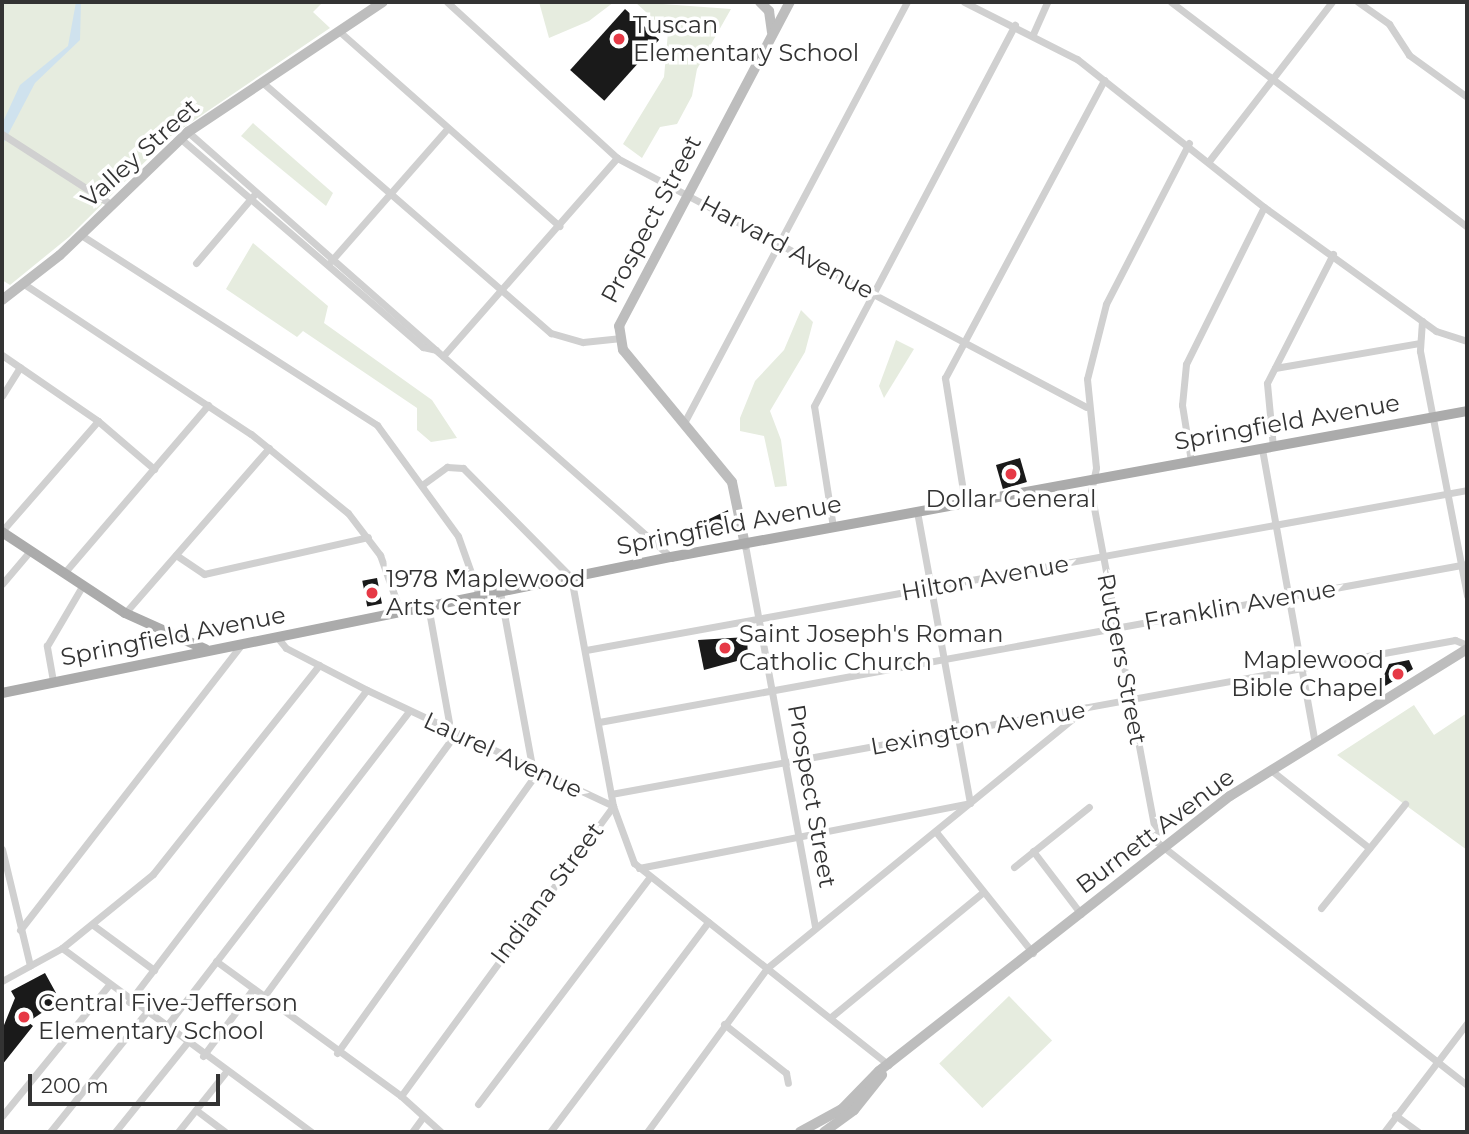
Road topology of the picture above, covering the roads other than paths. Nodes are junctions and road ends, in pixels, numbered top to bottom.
1 (383, 2) edge
2 (447, 2) edge
3 (760, 2) edge
4 (790, 2) edge
5 (907, 2) edge
6 (964, 2) edge
7 (1047, 2) edge
8 (1171, 2) edge
9 (1332, 2) edge
10 (1359, 2) edge
11 (1015, 25) junction
12 (340, 32) junction
13 (1033, 34) junction
14 (772, 35) junction
15 (1104, 80) junction
16 (1272, 80) junction
17 (262, 82) junction
18 (1467, 97) edge
19 (446, 130) junction
20 (2, 134) edge
21 (185, 136) junction
22 (1189, 144) junction
23 (617, 158) junction
24 (1209, 161) junction
25 (390, 194) junction
26 (253, 195) junction
27 (688, 195) junction
28 (112, 205) junction
29 (1264, 207) junction
30 (559, 226) junction
31 (1467, 227) edge
32 (81, 235) junction
33 (782, 245) junction
34 (1333, 254) junction
35 (331, 262) junction
36 (196, 263) dead end
37 (24, 284) junction
38 (501, 288) junction
39 (874, 293) junction
40 (2, 300) edge
41 (1422, 321) junction
42 (619, 338) junction
43 (965, 341) junction
44 (1467, 341) edge
45 (1419, 343) junction
46 (440, 353) junction
47 (2, 355) edge
48 (20, 367) junction
49 (1275, 368) junction
50 (2, 396) edge
51 (208, 405) junction
52 (1086, 407) junction
53 (1467, 411) edge
54 (1434, 418) junction
55 (98, 421) junction
56 (685, 421) junction
57 (269, 448) junction
58 (1267, 448) junction
59 (1191, 461) junction
60 (154, 469) junction
61 (1094, 480) junction
62 (422, 485) junction
63 (1467, 490) edge
64 (1448, 493) junction
65 (965, 503) junction
66 (917, 512) junction
67 (1275, 524) junction
68 (833, 527) junction
69 (2, 532) edge
70 (368, 537) junction
71 (745, 545) junction
72 (30, 551) junction
73 (176, 555) junction
74 (1103, 556) junction
75 (671, 558) junction
76 (1464, 564) edge
77 (65, 572) junction
78 (571, 577) junction
79 (2, 584) edge
80 (83, 585) junction
81 (930, 588) junction
82 (500, 592) junction
83 (479, 595) junction
84 (1289, 596) junction
85 (1467, 596) edge
86 (428, 606) junction
87 (400, 611) junction
88 (125, 613) junction
89 (758, 619) junction
90 (1116, 628) junction
91 (276, 636) junction
92 (243, 642) junction
93 (1467, 647) edge
94 (205, 649) junction
95 (586, 650) junction
96 (943, 659) junction
97 (319, 665) junction
98 (1302, 668) junction
99 (53, 681) junction
100 (367, 690) junction
101 (771, 691) junction
102 (2, 693) edge
103 (1129, 700) junction
104 (1086, 708) junction
105 (409, 711) junction
106 (599, 722) junction
107 (452, 732) junction
108 (957, 732) junction
109 (1315, 743) junction
110 (785, 763) junction
111 (535, 771) junction
112 (1272, 771) junction
113 (611, 794) junction
114 (970, 803) junction
115 (1405, 804) dead end
116 (613, 806) junction
117 (1089, 807) dead end
118 (936, 832) junction
119 (797, 835) junction
120 (1369, 848) junction
121 (2, 849) edge
122 (1161, 849) junction
123 (1033, 851) junction
124 (1014, 867) dead end
125 (639, 868) junction
126 (649, 878) junction
127 (982, 893) junction
128 (1321, 908) dead end
129 (1081, 914) junction
130 (708, 922) junction
131 (93, 925) junction
132 (814, 928) junction
133 (20, 930) junction
134 (62, 948) junction
135 (1033, 953) junction
136 (216, 961) junction
137 (30, 966) junction
138 (766, 968) junction
139 (153, 970) junction
140 (2, 981) edge
141 (108, 985) junction
142 (253, 989) junction
143 (265, 995) junction
144 (129, 1002) junction
145 (145, 1014) junction
146 (831, 1017) junction
147 (1467, 1023) edge
148 (724, 1024) junction
149 (165, 1028) junction
150 (186, 1044) junction
151 (337, 1053) junction
152 (203, 1056) junction
153 (1435, 1063) junction
154 (887, 1067) junction
155 (225, 1073) junction
156 (788, 1083) dead end
157 (1467, 1085) edge
158 (401, 1096) junction
159 (478, 1104) dead end
160 (196, 1110) junction
161 (1395, 1115) junction
162 (2, 1116) edge
163 (422, 1118) junction
164 (831, 1128) edge
165 (1385, 1131) edge
166 (50, 1132) edge
167 (115, 1132) edge
168 (178, 1132) edge
169 (225, 1132) edge
170 (312, 1132) edge
171 (412, 1132) edge
172 (441, 1132) edge
173 (550, 1132) edge
174 (647, 1132) edge
175 (800, 1132) edge
176 (1418, 1132) edge

1 - 12 street, Valley Street
2 - 23 street, Harvard Avenue
3 - 14 street
4 - 14 street, Prospect Street
5 - 33 street
6 - 11 street
7 - 13 street
8 - 16 street
9 - 16 street
10 - 18 street
11 - 13 street
11 - 39 street
12 - 17 street, Valley Street
12 - 19 street
13 - 15 street
14 - 27 street, Prospect Street
15 - 22 street
15 - 43 street
16 - 24 street
16 - 31 street
17 - 21 street, Valley Street
17 - 25 street
19 - 25 street
19 - 30 street
20 - 28 street
21 - 26 street
21 - 28 street, Valley Street
22 - 24 street
22 - 52 street, Rutgers Street
23 - 27 street, Harvard Avenue
23 - 30 street
24 - 29 street
25 - 35 street
25 - 38 street
26 - 35 street
26 - 36 street
27 - 33 street, Harvard Avenue
27 - 42 street, Prospect Street
28 - 32 street, Valley Street
29 - 34 street
29 - 59 street
30 - 38 street
32 - 37 street, Valley Street
32 - 62 street
33 - 39 street, Harvard Avenue
33 - 56 street
34 - 41 street
34 - 49 street
35 - 46 street
37 - 40 street, Valley Street
37 - 51 street
38 - 42 street
38 - 46 street
39 - 43 street, Harvard Avenue
39 - 68 street
41 - 44 street
41 - 45 street
42 - 56 street, Prospect Street
43 - 52 street, Harvard Avenue
43 - 65 street
45 - 49 street
45 - 54 street
46 - 75 street
47 - 48 street
48 - 50 street
48 - 55 street
49 - 58 street
51 - 57 street
51 - 60 street
52 - 61 street, Rutgers Street
53 - 54 main road, Springfield Avenue
54 - 58 main road, Springfield Avenue
54 - 64 street
55 - 60 street
55 - 69 street
56 - 71 street, Prospect Street
57 - 70 street
57 - 73 street
58 - 59 main road, Springfield Avenue
58 - 67 street
59 - 61 main road, Springfield Avenue
60 - 77 street
61 - 65 main road, Springfield Avenue
61 - 74 street, Rutgers Street
62 - 78 street
62 - 83 street
63 - 64 street, Hilton Avenue
64 - 67 street, Hilton Avenue
64 - 76 street
65 - 66 main road, Springfield Avenue
66 - 68 main road, Springfield Avenue
66 - 81 street
67 - 74 street, Hilton Avenue
67 - 84 street
68 - 71 main road, Springfield Avenue
69 - 72 main road
70 - 73 street
70 - 87 street
71 - 75 main road, Springfield Avenue
71 - 89 street, Prospect Street
72 - 77 main road
72 - 79 street
73 - 88 street
74 - 81 street, Hilton Avenue
74 - 90 street, Rutgers Street
75 - 78 main road, Springfield Avenue
76 - 84 street, Franklin Avenue
76 - 85 street
77 - 80 main road
78 - 82 main road, Springfield Avenue
78 - 95 street, Indiana Street
80 - 88 main road
80 - 99 street
81 - 89 street, Hilton Avenue
81 - 96 street
82 - 83 main road, Springfield Avenue
82 - 111 street
83 - 86 main road, Springfield Avenue
84 - 90 street, Franklin Avenue
84 - 98 street
86 - 87 main road, Springfield Avenue
86 - 107 street
87 - 91 main road, Springfield Avenue
88 - 94 main road
89 - 95 street, Hilton Avenue
89 - 101 street, Prospect Street
90 - 96 street, Franklin Avenue
90 - 103 street, Rutgers Street
91 - 92 main road, Springfield Avenue
91 - 97 street, Laurel Avenue
92 - 94 main road, Springfield Avenue
92 - 133 street
93 - 98 street, Lexington Avenue
93 - 109 street, Burnett Avenue
94 - 99 main road, Springfield Avenue
95 - 106 street, Indiana Street
96 - 101 street, Franklin Avenue
96 - 108 street
97 - 100 street, Laurel Avenue
97 - 131 street
98 - 103 street, Lexington Avenue
98 - 109 street
99 - 102 main road, Springfield Avenue
100 - 105 street, Laurel Avenue
100 - 139 street
101 - 106 street, Franklin Avenue
101 - 110 street, Prospect Street
103 - 104 street, Lexington Avenue
103 - 122 street, Rutgers Street
104 - 108 street, Lexington Avenue
104 - 114 street
105 - 107 street, Laurel Avenue
105 - 136 street
106 - 113 street, Indiana Street
107 - 111 street, Laurel Avenue
107 - 143 street
108 - 110 street, Lexington Avenue
108 - 114 street
109 - 112 street, Burnett Avenue
110 - 113 street, Lexington Avenue
110 - 119 street, Prospect Street
111 - 116 street, Laurel Avenue
111 - 151 street
112 - 120 street
112 - 122 street, Burnett Avenue
113 - 116 street, Indiana Street
114 - 118 street
114 - 119 street
115 - 120 street
116 - 125 street, Laurel Avenue
116 - 158 street, Indiana Street
117 - 123 street
118 - 127 street
118 - 132 street
119 - 125 street
119 - 132 street, Prospect Street
120 - 128 street
121 - 133 street
122 - 129 street, Burnett Avenue
122 - 153 street
123 - 124 street
123 - 129 street
125 - 126 street, Laurel Avenue
126 - 130 street, Laurel Avenue
126 - 159 street
127 - 135 street
127 - 146 street
129 - 135 street, Burnett Avenue
130 - 138 street, Laurel Avenue
130 - 173 street
131 - 134 street
131 - 139 street
132 - 138 street
133 - 137 street
134 - 137 street
134 - 141 street
135 - 154 street, Burnett Avenue
136 - 142 street
136 - 149 street
137 - 140 street
138 - 146 street, Laurel Avenue
138 - 148 street
139 - 144 street
141 - 144 street
141 - 162 street
142 - 143 street
142 - 152 street
143 - 151 street
144 - 145 street
145 - 149 street
145 - 166 street
146 - 154 street, Laurel Avenue
147 - 153 street
148 - 156 street
148 - 174 street
149 - 150 street
150 - 152 street
150 - 167 street
151 - 158 street
152 - 155 street
153 - 157 street
153 - 161 street
154 - 164 street, Burnett Avenue
155 - 160 street
155 - 170 street
158 - 163 street
160 - 168 street
160 - 169 street
161 - 165 street
161 - 176 street
163 - 171 street
163 - 172 street
164 - 175 street, Burnett Avenue

